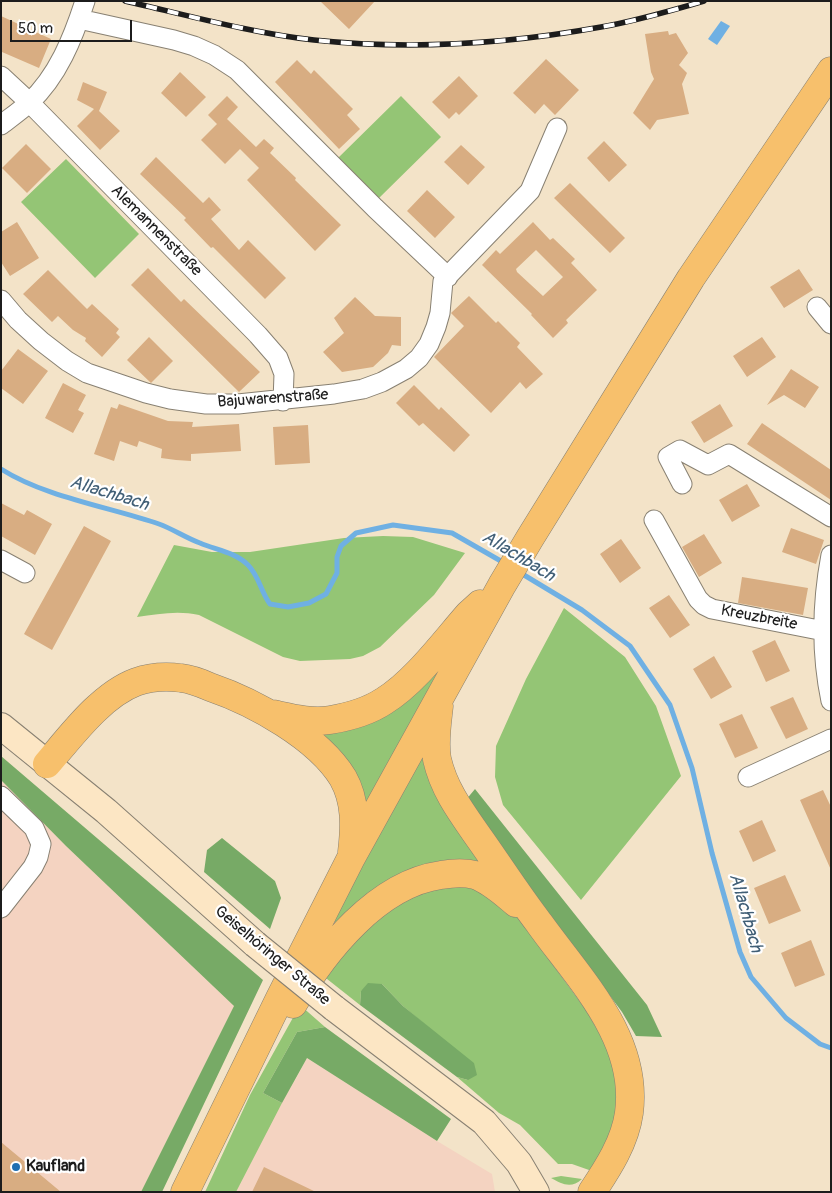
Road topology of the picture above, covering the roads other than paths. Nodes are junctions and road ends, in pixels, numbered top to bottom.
1 (82, 10) edge
2 (831, 71) edge
3 (1, 76) edge
4 (29, 102) junction
5 (1, 125) edge
6 (557, 128) dead end
7 (448, 277) junction
8 (1, 300) edge
9 (816, 307) dead end
10 (831, 324) edge
11 (283, 400) junction
12 (682, 484) dead end
13 (831, 517) edge
14 (654, 520) dead end
15 (831, 555) edge
16 (1, 560) edge
17 (25, 573) dead end
18 (502, 585) junction
19 (824, 631) junction
20 (440, 694) junction
21 (831, 701) edge
22 (270, 714) junction
23 (1, 726) edge
24 (831, 739) edge
25 (47, 764) junction
26 (748, 777) dead end
27 (1, 796) edge
28 (351, 858) junction
29 (1, 908) edge
30 (539, 924) junction
31 (221, 1120) junction
32 (185, 1192) edge
33 (536, 1192) edge
34 (592, 1192) edge

1 - 4 street
1 - 7 street
2 - 18 main road
3 - 4 street, Alemannenstraße
4 - 5 street
4 - 11 street, Alemannenstraße
6 - 7 street, Bajuwarenstraße
7 - 11 street, Bajuwarenstraße
8 - 11 street, Bajuwarenstraße
9 - 10 street
12 - 13 street
14 - 19 street, Kreuzbreite
15 - 19 street
16 - 17 street
18 - 20 main road
18 - 22 main road
19 - 21 street
20 - 28 main road
20 - 30 main road
22 - 25 main road
22 - 28 main road
23 - 25 main road, Geiselhöringer Straße
24 - 26 street
25 - 33 main road, Geiselhöringer Straße, bridge
27 - 29 street
28 - 31 main road
30 - 31 main road
30 - 34 main road
31 - 32 main road

